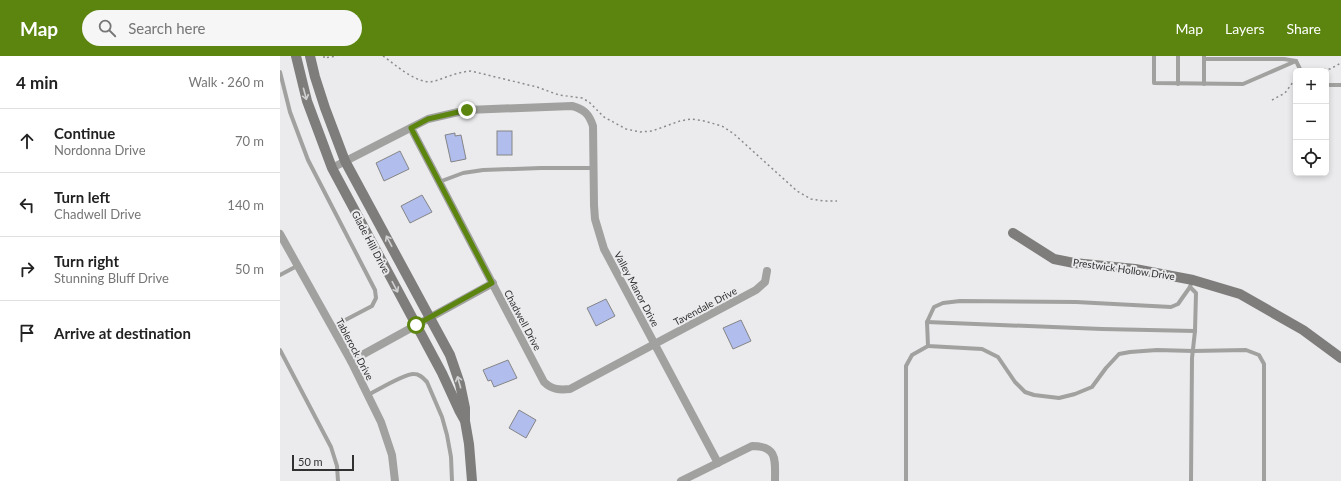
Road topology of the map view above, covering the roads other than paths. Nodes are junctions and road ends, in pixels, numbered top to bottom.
1 (296, 56) edge
2 (310, 56) edge
3 (1154, 56) edge
4 (1178, 56) edge
5 (1204, 57) edge
6 (1296, 61) junction
7 (1300, 68) edge
8 (280, 72) edge
9 (1178, 84) junction
10 (1204, 84) junction
11 (1329, 85) edge
12 (1341, 85) edge
13 (411, 128) junction
14 (345, 161) junction
15 (332, 168) junction
16 (593, 168) junction
17 (439, 182) junction
18 (1013, 233) dead end
19 (280, 234) edge
20 (298, 266) junction
21 (767, 271) dead end
22 (280, 275) edge
23 (492, 283) junction
24 (1191, 283) junction
25 (430, 318) junction
26 (927, 322) junction
27 (416, 325) junction
28 (332, 327) junction
29 (1195, 331) junction
30 (655, 344) junction
31 (928, 346) junction
32 (280, 350) edge
33 (1193, 352) junction
34 (1341, 358) edge
35 (351, 361) junction
36 (556, 389) joint
37 (368, 395) junction
38 (465, 421) junction
39 (718, 463) junction
40 (338, 481) edge
41 (395, 481) edge
42 (452, 481) edge
43 (472, 481) edge
44 (681, 481) edge
45 (775, 481) edge
46 (906, 481) edge
47 (1191, 481) edge
48 (1264, 481) edge

1 -> 15 street, Glade Hill Drive
2 - 14 street, Glade Hill Drive
3 - 9 lane
4 - 9 lane
5 - 6 lane
5 - 10 lane
6 - 7 lane
6 - 10 lane
8 - 28 lane
9 - 10 lane
11 - 12 lane
13 - 14 street
13 - 16 street, Valley Manor Drive
13 - 17 street, Chadwell Drive
14 - 15 street
25 -> 14 street, Glade Hill Drive
15 -> 27 street, Glade Hill Drive
16 - 17 lane
16 - 30 street, Valley Manor Drive
17 - 23 street, Chadwell Drive
18 - 24 street, Prestwick Hollow Drive
19 - 20 street, Tablerock Drive
20 - 22 lane
20 - 28 street, Tablerock Drive
21 - 30 street, Tavendale Drive
23 - 25 street
23 - 36 street, Chadwell Drive
24 - 26 lane
24 - 29 lane
24 - 34 street, Prestwick Hollow Drive
25 - 27 street
38 -> 25 street, Glade Hill Drive
26 - 29 lane
26 - 31 lane
27 - 35 street
27 - 38 street, Glade Hill Drive
28 - 35 street, Tablerock Drive
29 - 33 lane
30 - 36 street, Tavendale Drive
30 - 39 street, Valley Manor Drive
31 - 33 lane
31 - 46 lane
32 - 40 lane
33 - 47 lane
33 - 48 lane
35 - 37 street, Tablerock Drive
37 - 41 street, Tablerock Drive
37 - 42 lane
38 - 43 street, Glade Hill Drive
39 - 44 street
39 - 45 street

